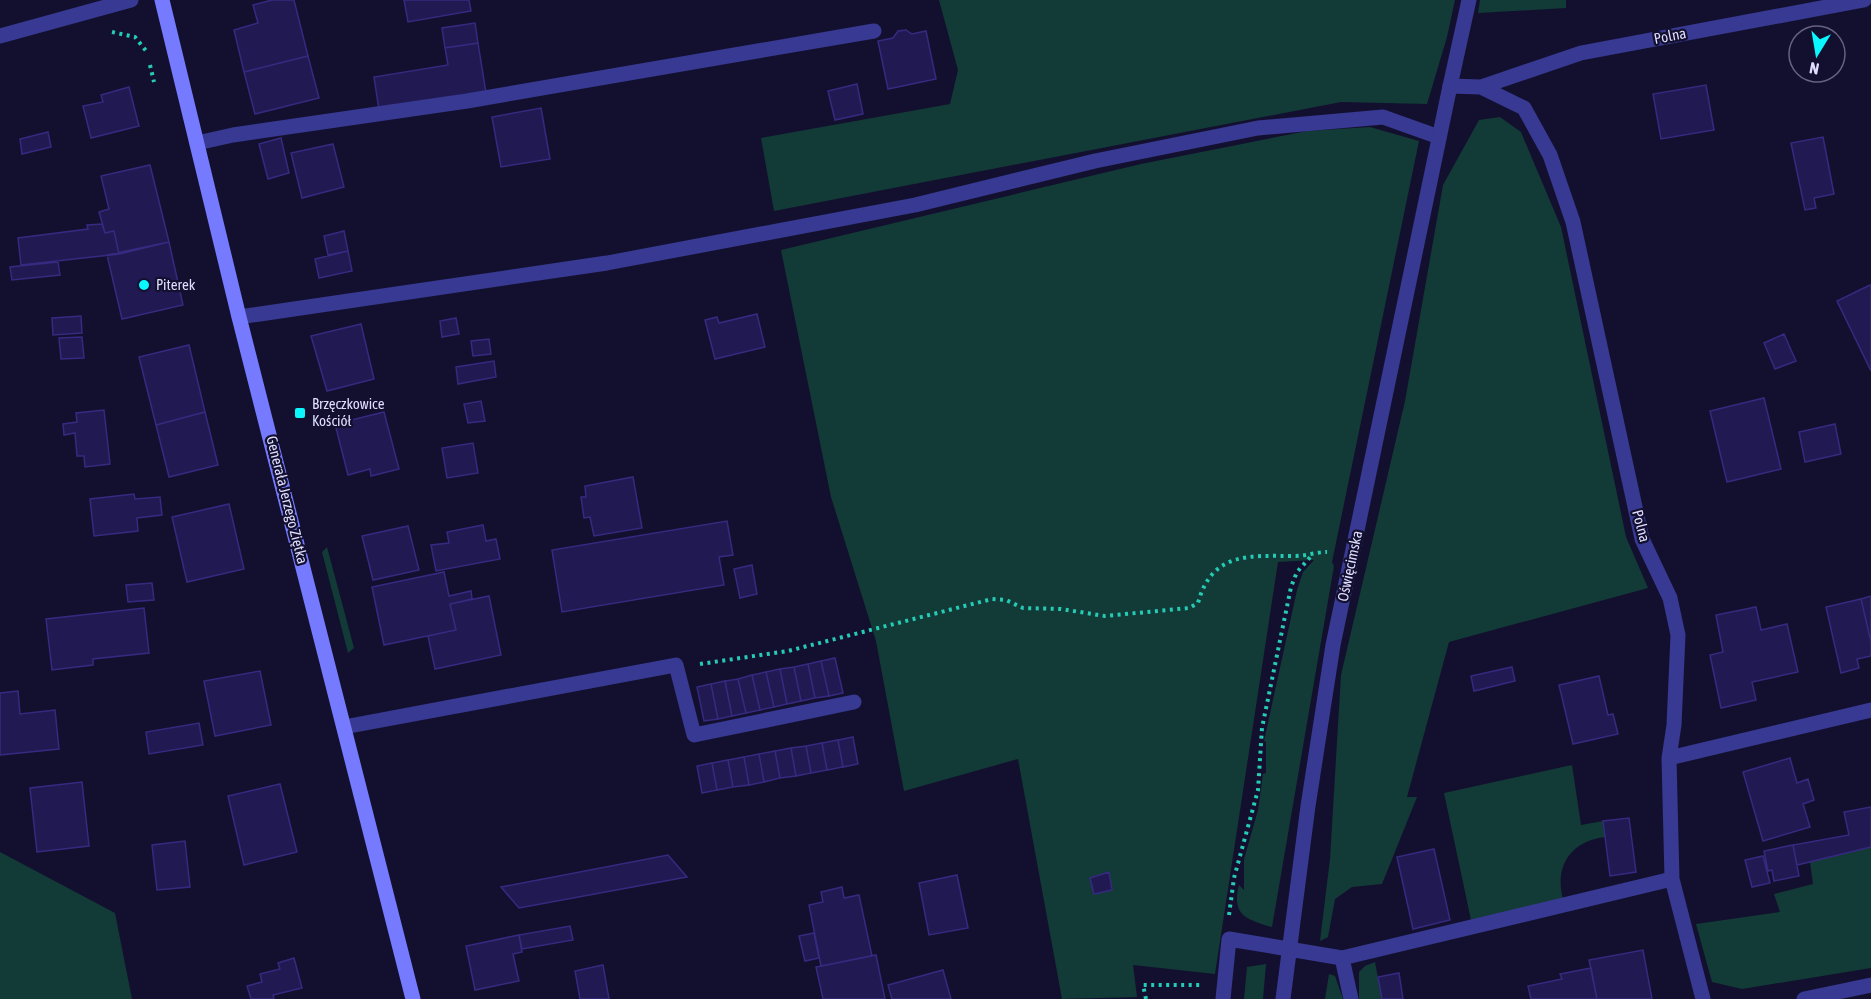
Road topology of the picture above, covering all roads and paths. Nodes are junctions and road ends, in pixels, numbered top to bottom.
1 (131, 0) edge
2 (162, 0) edge
3 (1469, 0) edge
4 (1864, 0) edge
5 (874, 31) dead end
6 (102, 32) dead end
7 (0, 36) edge
8 (154, 82) dead end
9 (1450, 86) junction
10 (1481, 87) junction
11 (1439, 136) junction
12 (197, 143) junction
13 (239, 317) junction
14 (1313, 554) junction
15 (1351, 558) junction
16 (712, 664) dead end
17 (854, 702) dead end
18 (1871, 710) edge
19 (344, 727) junction
20 (1669, 758) junction
21 (1672, 879) junction
22 (1229, 939) junction
23 (1290, 949) junction
24 (1342, 958) junction
25 (1871, 985) edge
26 (1224, 992) edge
27 (414, 999) edge
28 (1146, 999) edge
29 (1283, 999) edge
30 (1351, 999) edge
31 (1703, 999) edge
32 (1804, 999) edge

1 - 7 street
2 - 12 main road, Generała Jerzego Ziętka
3 - 9 street
4 - 10 street, Polna
5 - 12 street
6 - 8 path
9 - 10 street, Polna
9 - 11 street, Oświęcimska
10 - 20 street, Polna
11 - 13 street
11 - 15 street, Oświęcimska
12 - 13 main road, Generała Jerzego Ziętka
13 - 19 main road, Generała Jerzego Ziętka
14 - 15 path
14 - 16 path
14 - 22 path
15 - 23 street, Oświęcimska
17 - 19 street
18 - 20 street
19 - 27 main road, Generała Jerzego Ziętka
20 - 21 street, Polna
21 - 24 street
21 - 31 street, Polna
22 - 23 street
22 - 26 street
23 - 24 street
23 - 29 street, Oświęcimska
24 - 30 street
25 - 32 street
26 - 28 path

